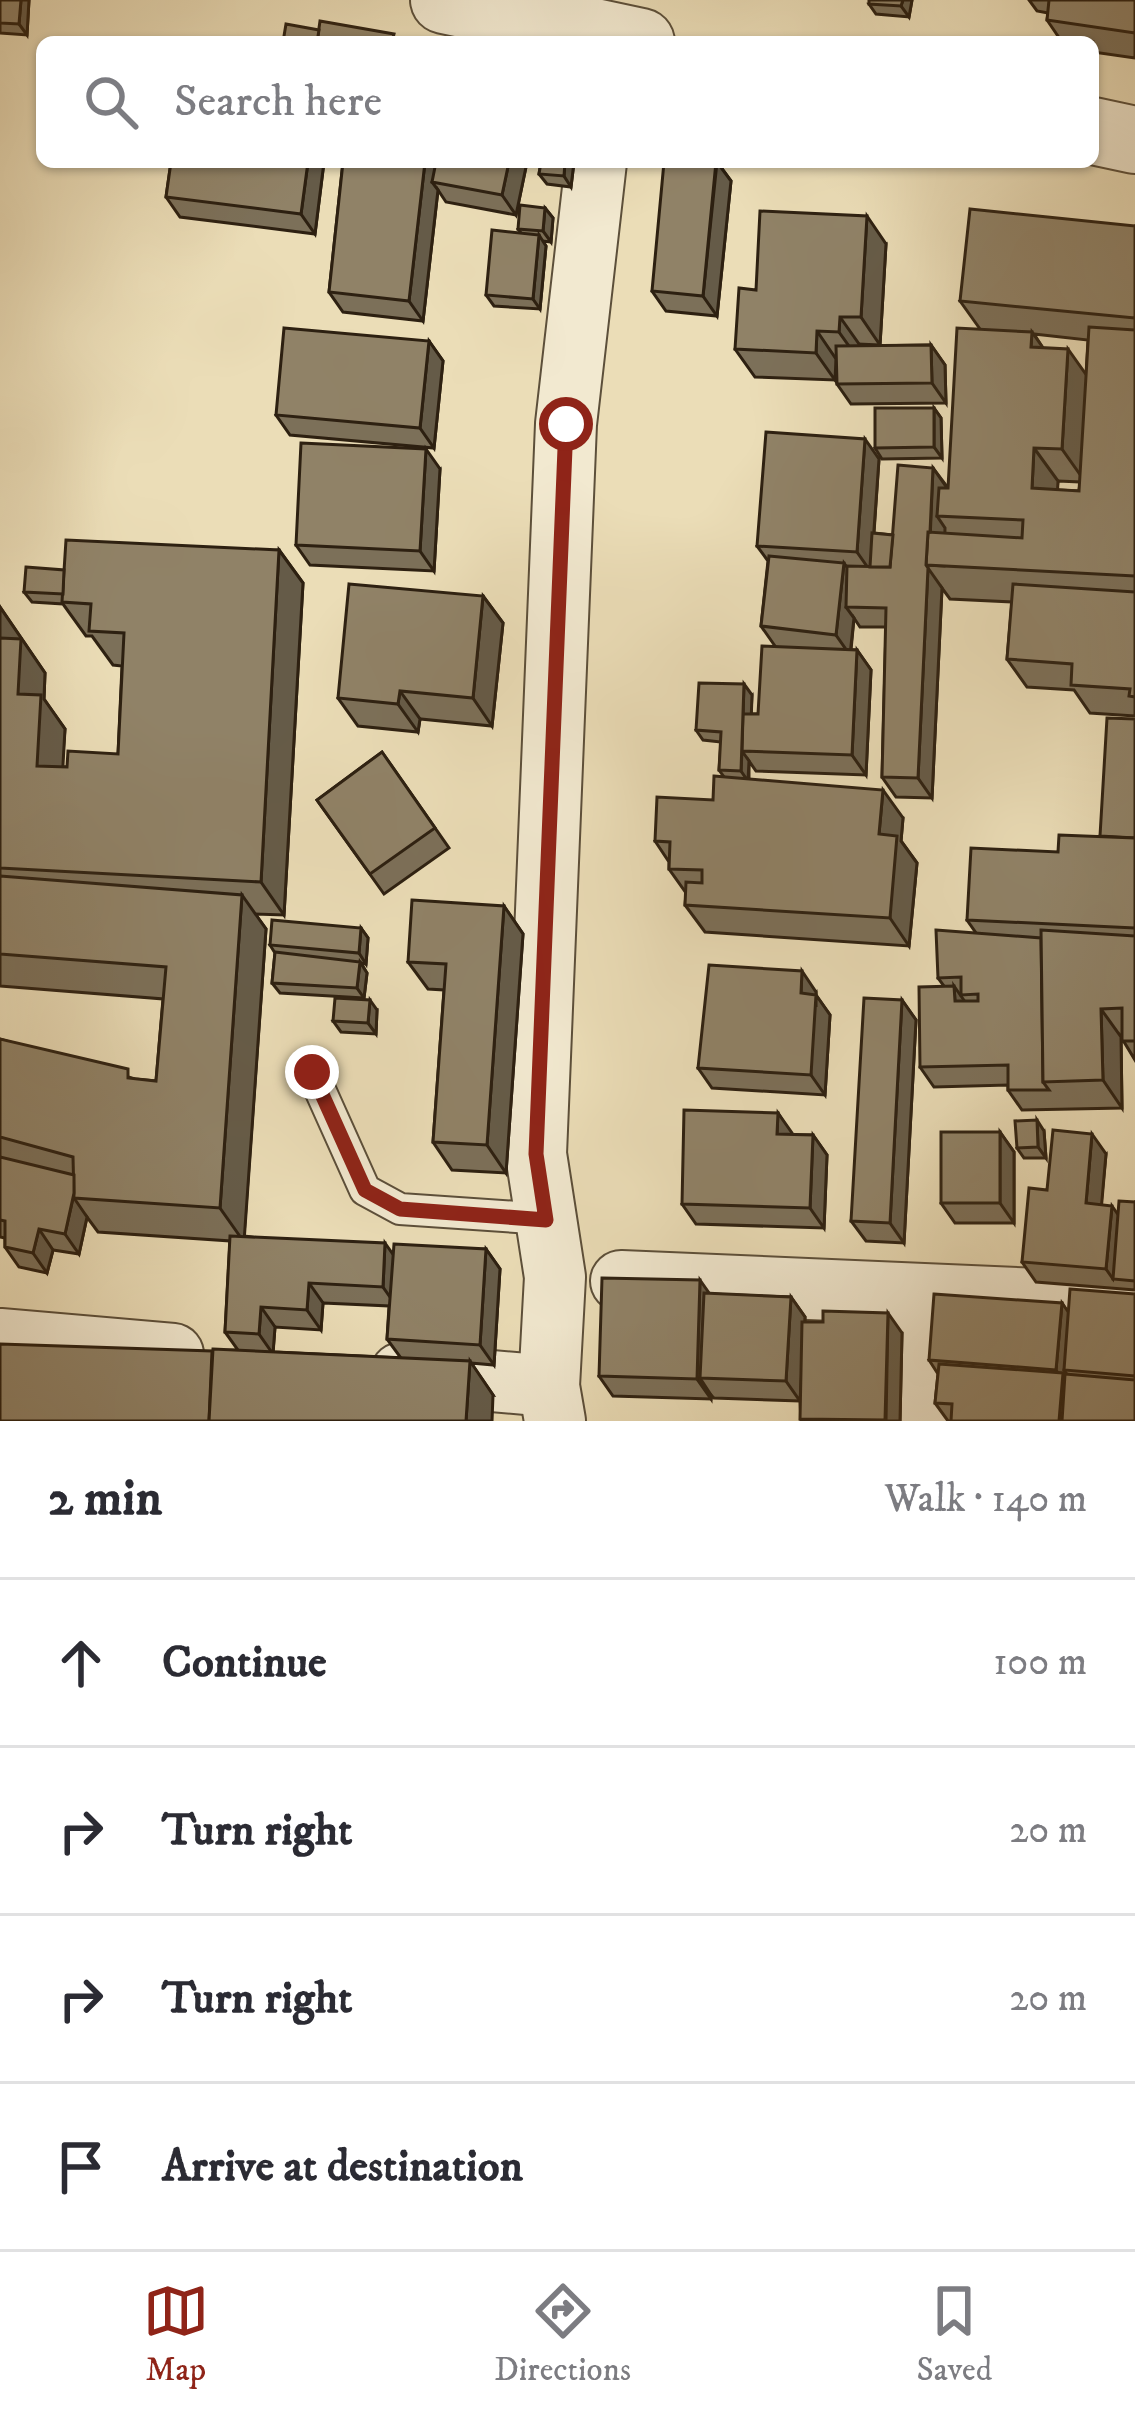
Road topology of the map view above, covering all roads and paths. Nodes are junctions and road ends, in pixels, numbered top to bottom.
1 (444, 0) edge
2 (618, 30) edge
3 (1099, 132) edge
4 (1135, 140) edge
5 (595, 168) edge
6 (312, 1072) dead end
7 (551, 1248) junction
8 (920, 1296) junction
9 (1135, 1303) edge
10 (0, 1339) edge
11 (238, 1359) edge
12 (358, 1369) edge
13 (552, 1403) edge
14 (916, 1421) edge

1 - 2 street
3 - 4 street
5 - 7 street
6 - 7 lane
7 - 8 street
7 - 13 street
8 - 9 street
8 - 14 street
10 - 11 street
12 - 13 street

